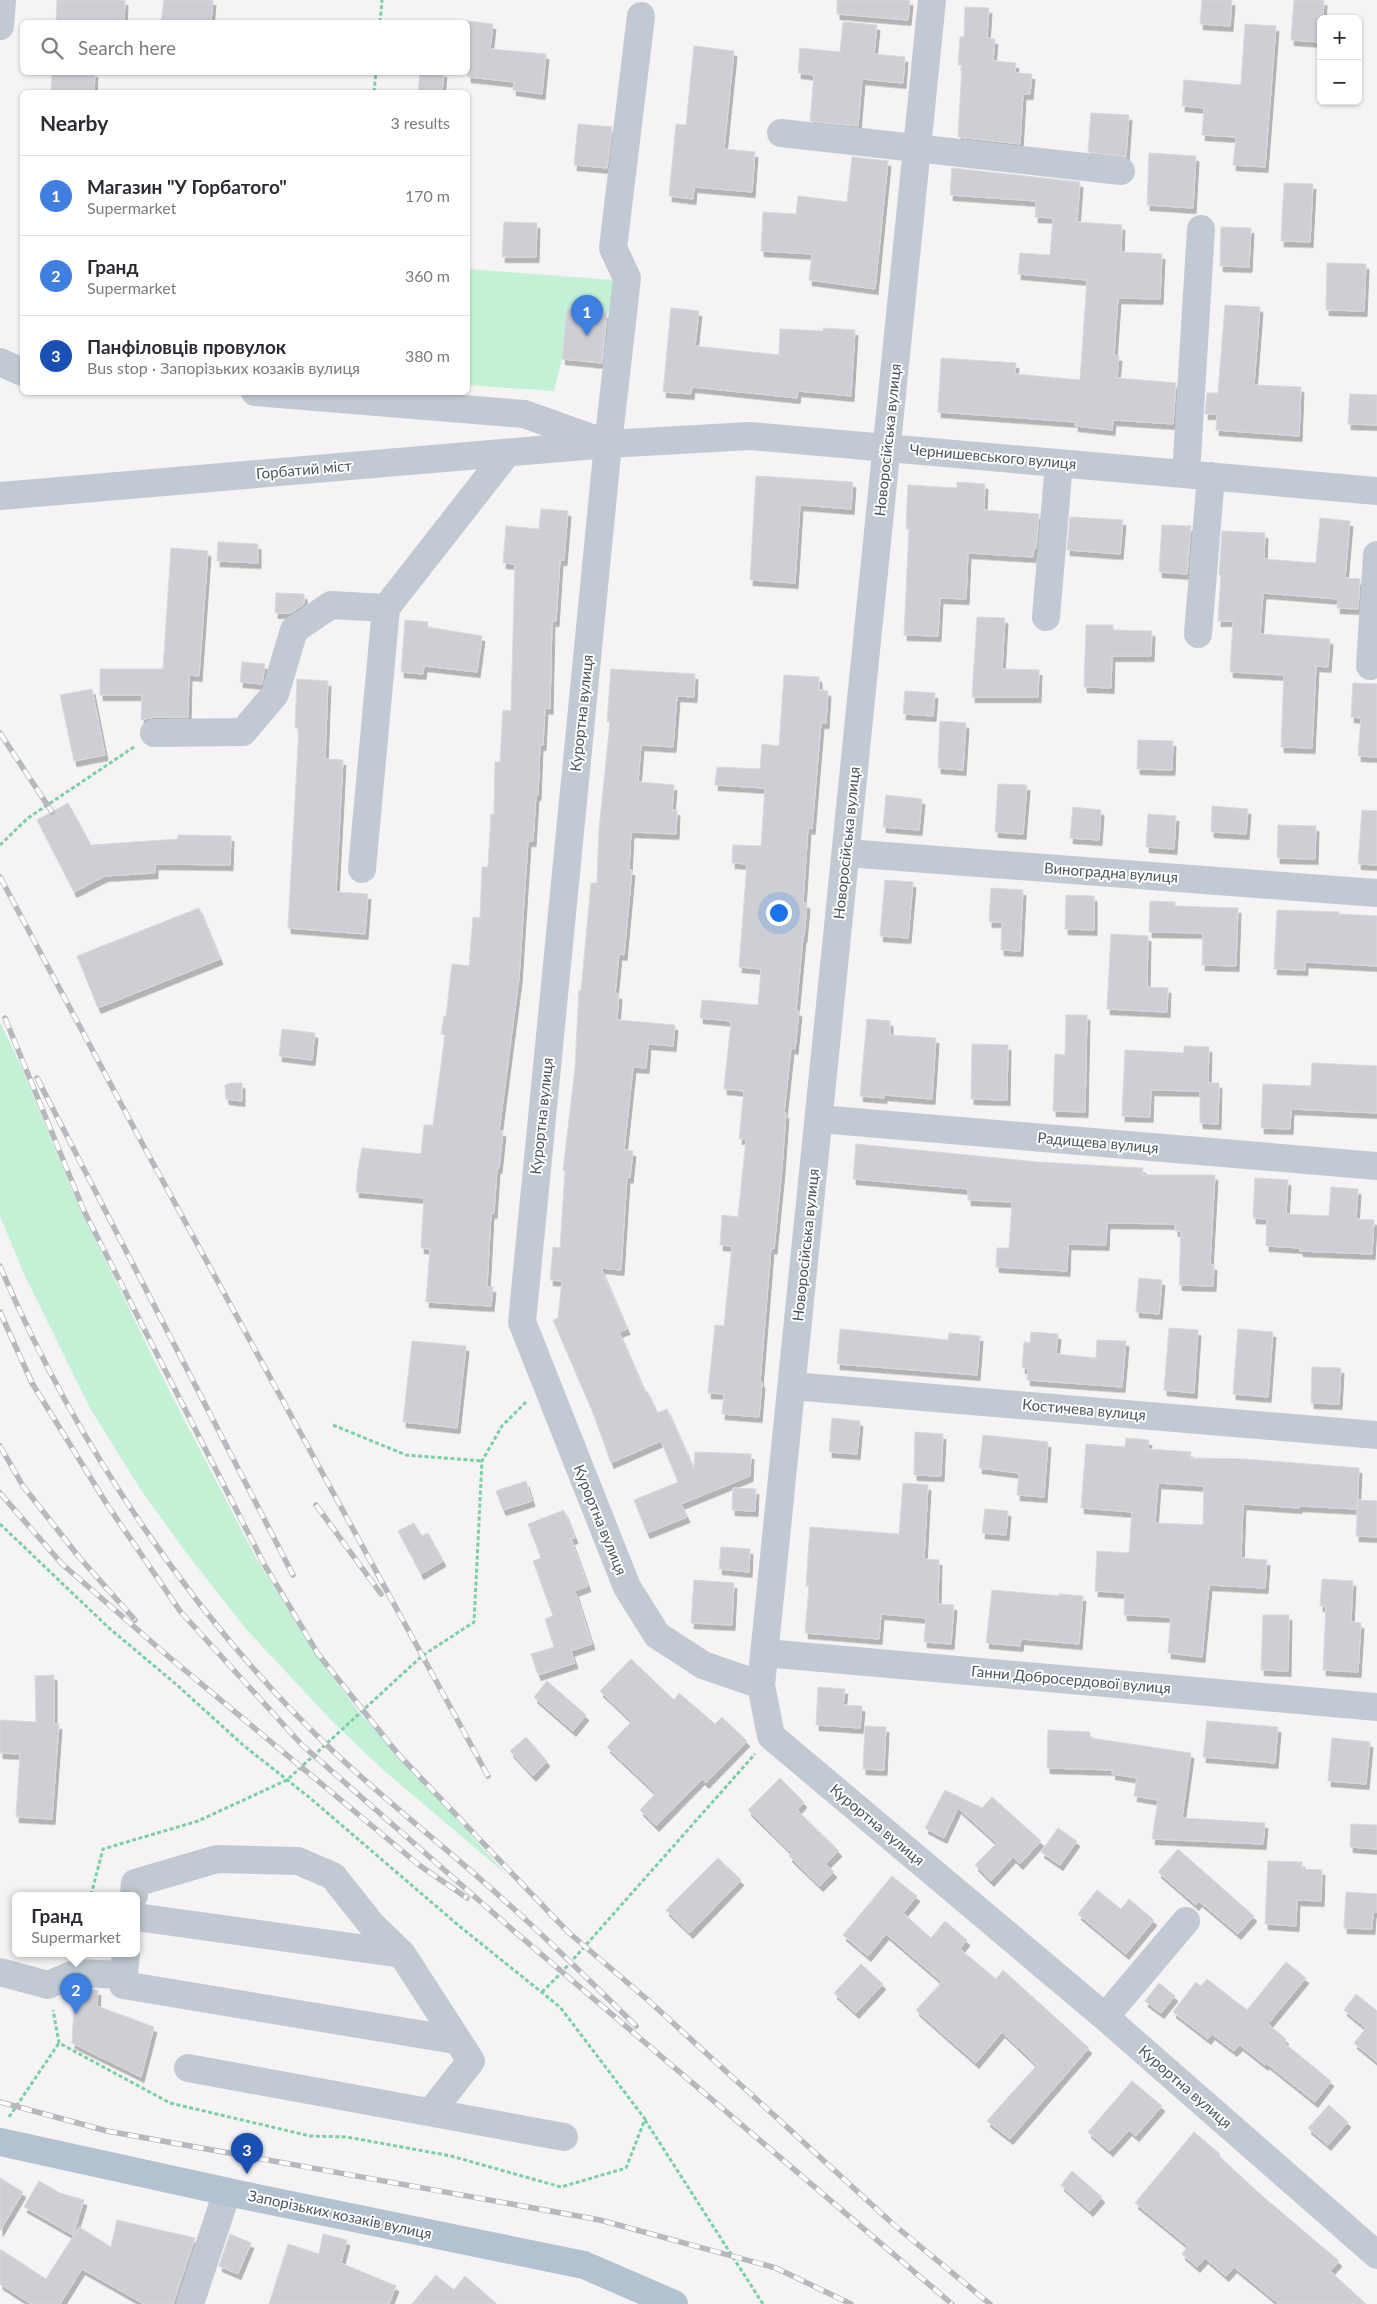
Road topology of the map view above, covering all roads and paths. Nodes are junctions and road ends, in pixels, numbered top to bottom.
1 (2, 0) edge
2 (382, 0) edge
3 (932, 0) edge
4 (641, 16) dead end
5 (380, 20) edge
6 (0, 26) edge
7 (376, 75) edge
8 (374, 90) edge
9 (781, 133) dead end
10 (917, 149) junction
11 (1121, 170) dead end
12 (1201, 229) dead end
13 (0, 362) edge
14 (20, 371) edge
15 (328, 395) edge
16 (352, 396) edge
17 (608, 444) junction
18 (887, 448) junction
19 (507, 453) junction
20 (1059, 463) junction
21 (1198, 475) junction
22 (1377, 491) edge
23 (0, 496) edge
24 (1377, 555) edge
25 (386, 608) junction
26 (1046, 617) dead end
27 (1198, 634) dead end
28 (1370, 666) dead end
29 (154, 733) joint
30 (0, 846) edge
31 (846, 853) junction
32 (362, 869) dead end
33 (1377, 893) edge
34 (819, 1119) junction
35 (1377, 1166) edge
36 (792, 1386) junction
37 (533, 1395) dead end
38 (334, 1425) dead end
39 (1377, 1435) edge
40 (482, 1461) junction
41 (765, 1653) junction
42 (761, 1685) junction
43 (1377, 1707) edge
44 (771, 1736) junction
45 (92, 1892) edge
46 (134, 1892) edge
47 (140, 1918) edge
48 (1186, 1921) dead end
49 (402, 1954) junction
50 (125, 1964) edge
51 (0, 1972) edge
52 (542, 1992) dead end
53 (1105, 2017) junction
54 (455, 2040) junction
55 (59, 2043) dead end
56 (188, 2068) dead end
57 (431, 2112) junction
58 (645, 2119) dead end
59 (3, 2132) edge
60 (564, 2137) dead end
61 (227, 2192) junction
62 (1377, 2255) edge
63 (190, 2304) edge
64 (674, 2304) edge
65 (763, 2304) edge

1 - 6 street
2 - 5 path
3 - 10 street, Новоросійська вулиця
4 - 17 street, Курортна вулиця
7 - 8 path
9 - 10 street
10 - 11 street
10 - 18 street, Новоросійська вулиця
12 - 21 street
13 - 14 street
15 - 16 street, Чернишевського вулиця
16 - 17 street, Чернишевського вулиця
17 - 18 street, Чернишевського вулиця
17 - 19 street, Горбатий міст
17 - 42 street, Курортна вулиця
18 - 20 street, Чернишевського вулиця
18 - 31 street, Новоросійська вулиця
19 - 23 street, Горбатий міст
19 - 25 street
20 - 21 street, Чернишевського вулиця
20 - 26 street
21 - 22 street, Чернишевського вулиця
21 - 27 street
24 - 28 street
25 - 29 street
25 - 32 street
29 - 30 path
31 - 33 street, Виноградна вулиця
31 - 34 street, Новоросійська вулиця
34 - 35 street, Радищева вулиця
34 - 36 street, Новоросійська вулиця
36 - 39 street, Костичева вулиця
36 - 41 street, Новоросійська вулиця
37 - 40 path
38 - 40 path
40 - 45 path
41 - 42 street, Новоросійська вулиця
41 - 43 street, Ганни Добросердової вулиця
42 - 44 street
44 - 52 path
44 - 53 street, Курортна вулиця
46 - 49 street
47 - 49 street
48 - 53 street
49 - 54 street
50 - 51 street
50 - 54 street
53 - 62 street, Курортна вулиця
54 - 57 street
55 - 59 path
56 - 57 street
57 - 60 street
58 - 65 path
59 - 61 main road, Запорізьких козаків вулиця
61 - 63 street
61 - 64 main road, Запорізьких козаків вулиця

